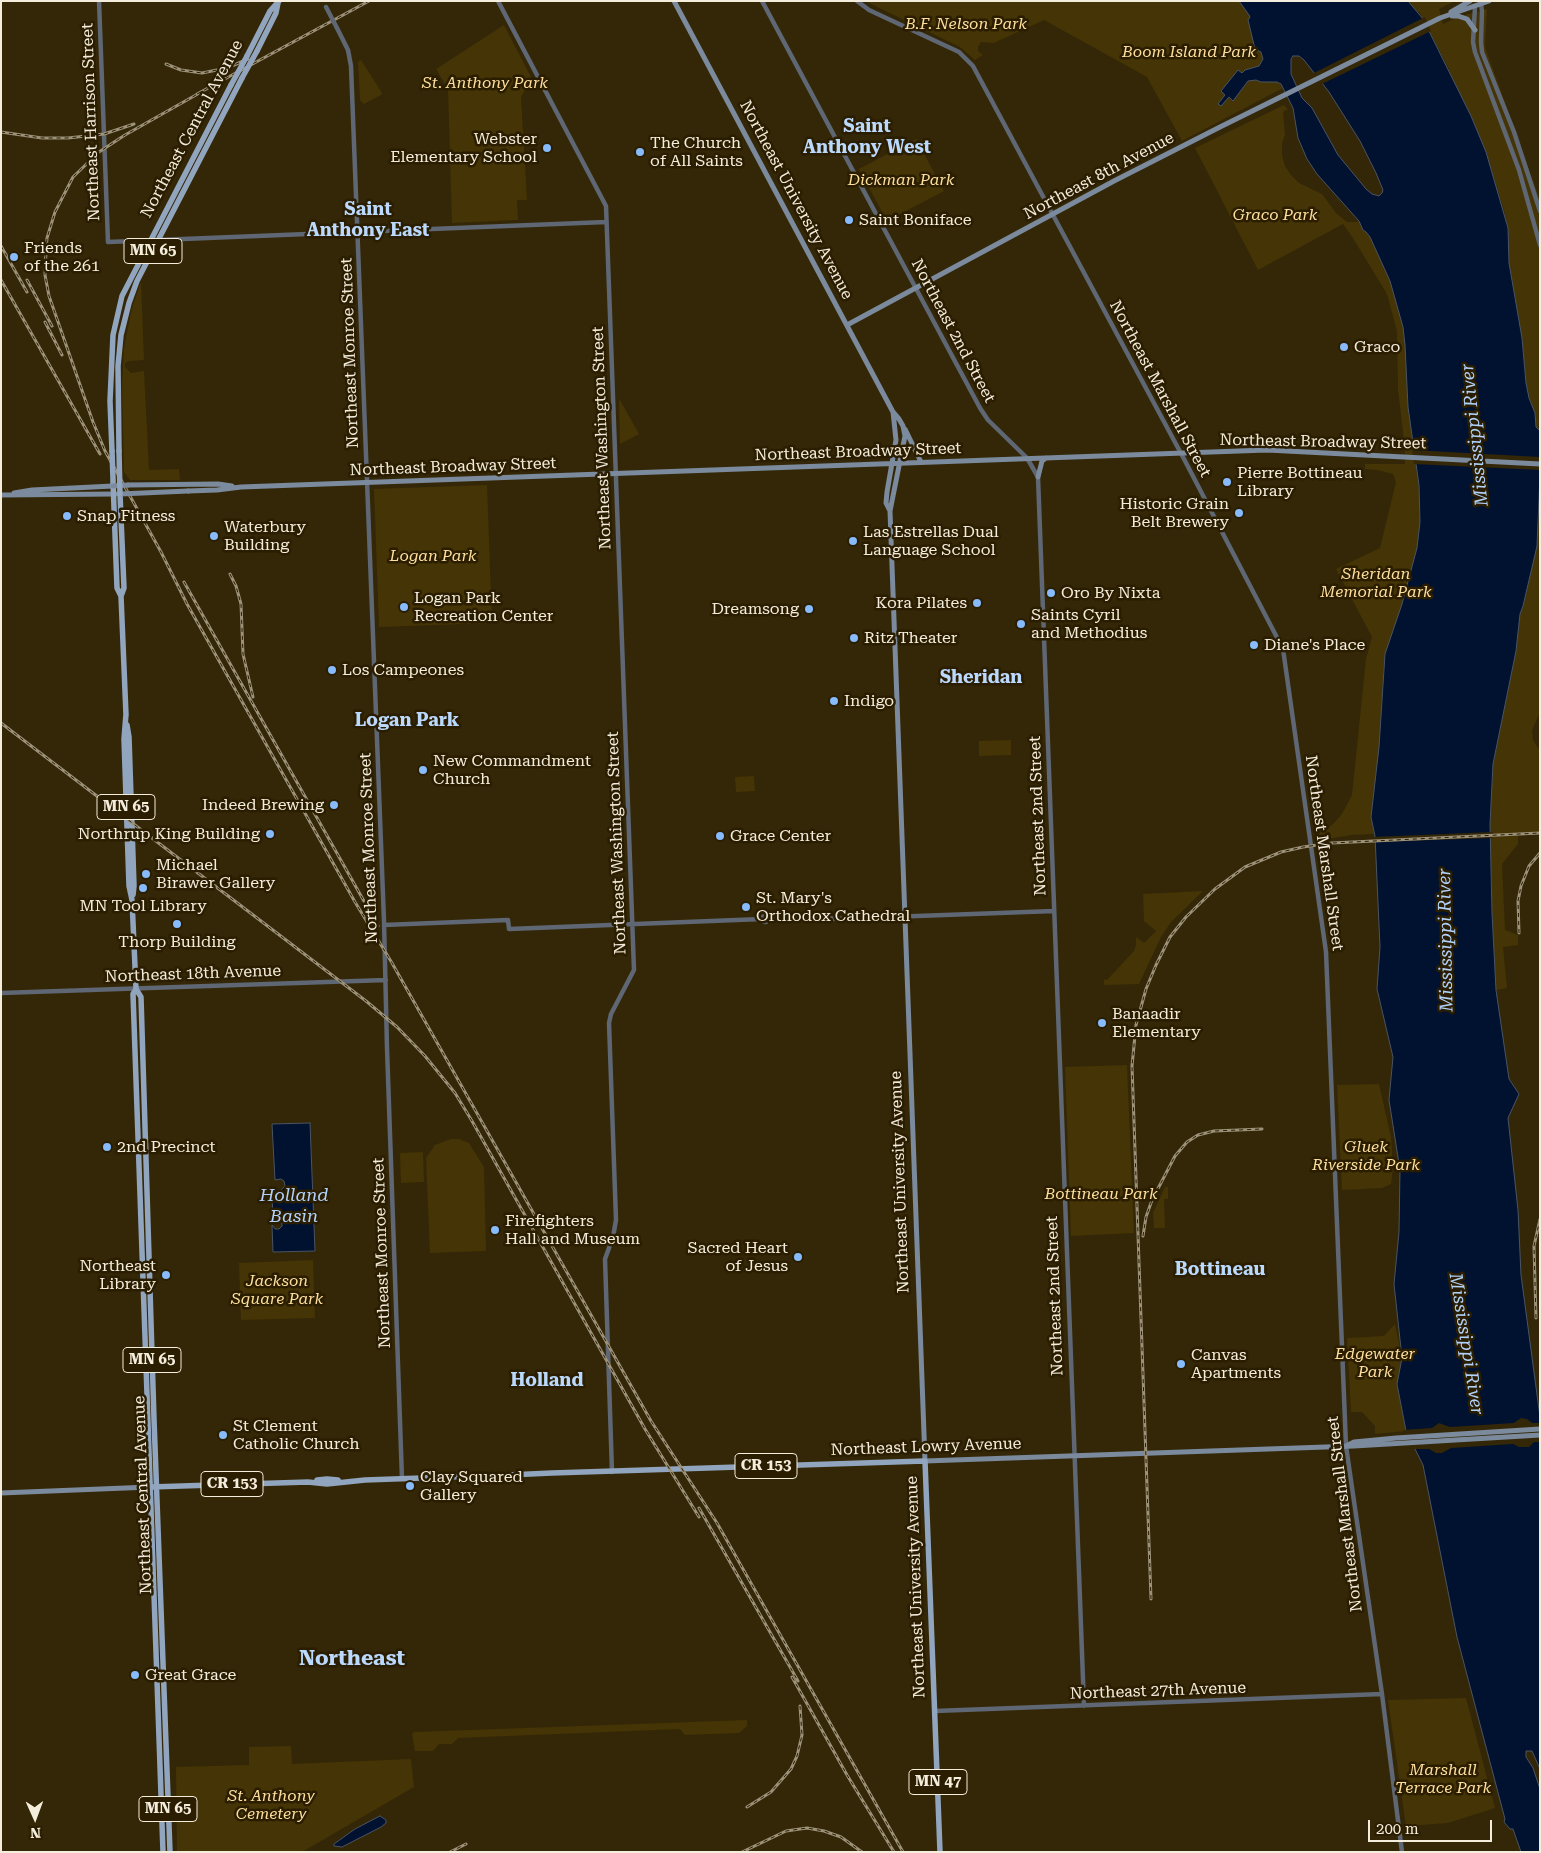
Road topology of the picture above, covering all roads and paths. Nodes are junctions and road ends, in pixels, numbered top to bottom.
1 (98, 1) edge
2 (323, 1) edge
3 (498, 1) edge
4 (674, 1) edge
5 (762, 1) edge
6 (857, 1) edge
7 (1470, 1) edge
8 (1489, 1) edge
9 (277, 2) edge
10 (1481, 4) junction
11 (1475, 7) junction
12 (1442, 18) junction
13 (1474, 30) junction
14 (1540, 211) edge
15 (1053, 215) junction
16 (606, 222) junction
17 (358, 232) junction
18 (158, 239) junction
19 (150, 240) junction
20 (130, 241) junction
21 (1540, 245) edge
22 (138, 264) junction
23 (915, 288) junction
24 (846, 325) junction
25 (893, 412) junction
26 (903, 426) junction
27 (1180, 453) junction
28 (1027, 458) junction
29 (1046, 458) junction
30 (921, 462) junction
31 (892, 463) junction
32 (899, 463) junction
33 (1540, 464) edge
34 (616, 473) junction
35 (1038, 477) junction
36 (367, 482) junction
37 (116, 486) junction
38 (241, 487) junction
39 (117, 494) junction
40 (1, 495) edge
41 (890, 511) junction
42 (121, 596) junction
43 (1054, 911) junction
44 (904, 917) junction
45 (633, 924) junction
46 (384, 925) junction
47 (386, 980) junction
48 (136, 988) junction
49 (1, 994) edge
50 (1540, 1429) edge
51 (1495, 1434) junction
52 (1540, 1435) edge
53 (1346, 1446) junction
54 (1074, 1455) junction
55 (925, 1461) junction
56 (612, 1472) junction
57 (402, 1479) junction
58 (150, 1487) junction
59 (157, 1487) junction
60 (1, 1493) edge
61 (1382, 1694) junction
62 (1084, 1706) junction
63 (935, 1711) junction
64 (163, 1852) edge
65 (170, 1852) edge
66 (940, 1852) edge
67 (1402, 1852) edge

1 - 20 street, Northeast Harrison Street
2 - 17 street, Northeast Monroe Street, bridge
3 - 16 street, Northeast Washington Street
4 - 24 main road, Northeast University Avenue / MN 47
5 - 23 street, Northeast 2nd Street
6 - 15 street, Northeast Marshall Street
7 - 12 main road
8 - 10 main road
9 - 18 main road, Northeast Central Avenue / MN 65, bridge
9 - 19 main road, Northeast Central Avenue / MN 65, bridge
10 - 11 main road
10 - 14 street
11 - 12 main road
11 - 13 street
12 - 13 main road
12 - 15 main road, Northeast 8th Avenue
13 - 21 street
15 - 23 main road, Northeast 8th Avenue
15 - 27 street, Northeast Marshall Street
16 - 17 street
16 - 34 street, Northeast Washington Street
17 - 18 street
17 - 36 street, Northeast Monroe Street
18 - 19 street
18 - 37 main road, Northeast Central Avenue / MN 65, bridge
19 - 20 street
19 - 22 main road, Northeast Central Avenue / MN 65
20 - 22 main road
22 - 37 main road, Northeast Central Avenue / MN 65, bridge
23 - 24 main road, Northeast 8th Avenue
23 - 28 street, Northeast 2nd Street
24 - 25 main road, Northeast University Avenue / MN 47
25 - 26 main road, Northeast University Avenue / MN 47
25 - 31 main road, Northeast University Avenue / MN 47
26 - 30 main road
26 - 32 main road, Northeast University Avenue / MN 47
27 - 29 main road, Northeast Broadway Street
27 - 33 main road, Northeast Broadway Street
27 - 53 street, Northeast Marshall Street
28 - 29 main road, Northeast Broadway Street
28 - 30 main road, Northeast Broadway Street
28 - 35 street, Northeast 2nd Street
29 - 35 main road
30 - 32 main road, Northeast Broadway Street
31 - 32 main road, Northeast Broadway Street
31 - 34 main road, Northeast Broadway Street
31 - 41 main road, Northeast University Avenue / MN 47
32 - 41 main road, Northeast University Avenue / MN 47
34 - 36 main road, Northeast Broadway Street
34 - 45 street, Northeast Washington Street
35 - 43 street, Northeast 2nd Street
36 - 38 main road, Northeast Broadway Street
36 - 46 street, Northeast Monroe Street
37 - 38 main road, Northeast Broadway Street
37 - 39 main road, Northeast Central Avenue / MN 65, bridge
37 - 40 main road, Northeast Broadway Street
38 - 39 main road, Northeast Broadway Street, bridge
39 - 40 main road, Northeast Broadway Street
39 - 42 main road, Northeast Central Avenue / MN 65
39 - 42 main road, Northeast Central Avenue / MN 65
41 - 44 main road, Northeast University Avenue / MN 47
42 - 48 main road, Northeast Central Avenue / MN 65
43 - 44 street
43 - 54 street, Northeast 2nd Street
44 - 45 street
44 - 55 main road, Northeast University Avenue / MN 47
45 - 46 street
45 - 56 street, Northeast Washington Street
46 - 47 street, Northeast Monroe Street
47 - 48 street, Northeast 18th Avenue
47 - 57 street, Northeast Monroe Street
48 - 49 street, Northeast 18th Avenue
48 - 58 main road, Northeast Central Avenue / MN 65
48 - 59 main road, Northeast Central Avenue / MN 65
50 - 51 main road, CR 153
51 - 52 main road, CR 153
51 - 53 main road, Northeast Lowry Avenue / CR 153
53 - 54 main road, Northeast Lowry Avenue / CR 153
53 - 61 street, Northeast Marshall Street
54 - 55 main road, Northeast Lowry Avenue / CR 153
54 - 62 street, Northeast 2nd Street
55 - 56 main road, Northeast Lowry Avenue / CR 153
55 - 63 main road, Northeast University Avenue / MN 47
56 - 57 main road, Northeast Lowry Avenue / CR 153
57 - 59 main road, Northeast Lowry Avenue / CR 153
58 - 59 main road, Northeast Lowry Avenue / CR 153
58 - 60 main road, Northeast Lowry Avenue / CR 153
58 - 64 main road, Northeast Central Avenue / MN 65
59 - 65 main road, Northeast Central Avenue / MN 65
61 - 62 street, Northeast 27th Avenue
61 - 67 street, Northeast Marshall Street
62 - 63 street, Northeast 27th Avenue
63 - 66 main road, Northeast University Avenue / MN 47

